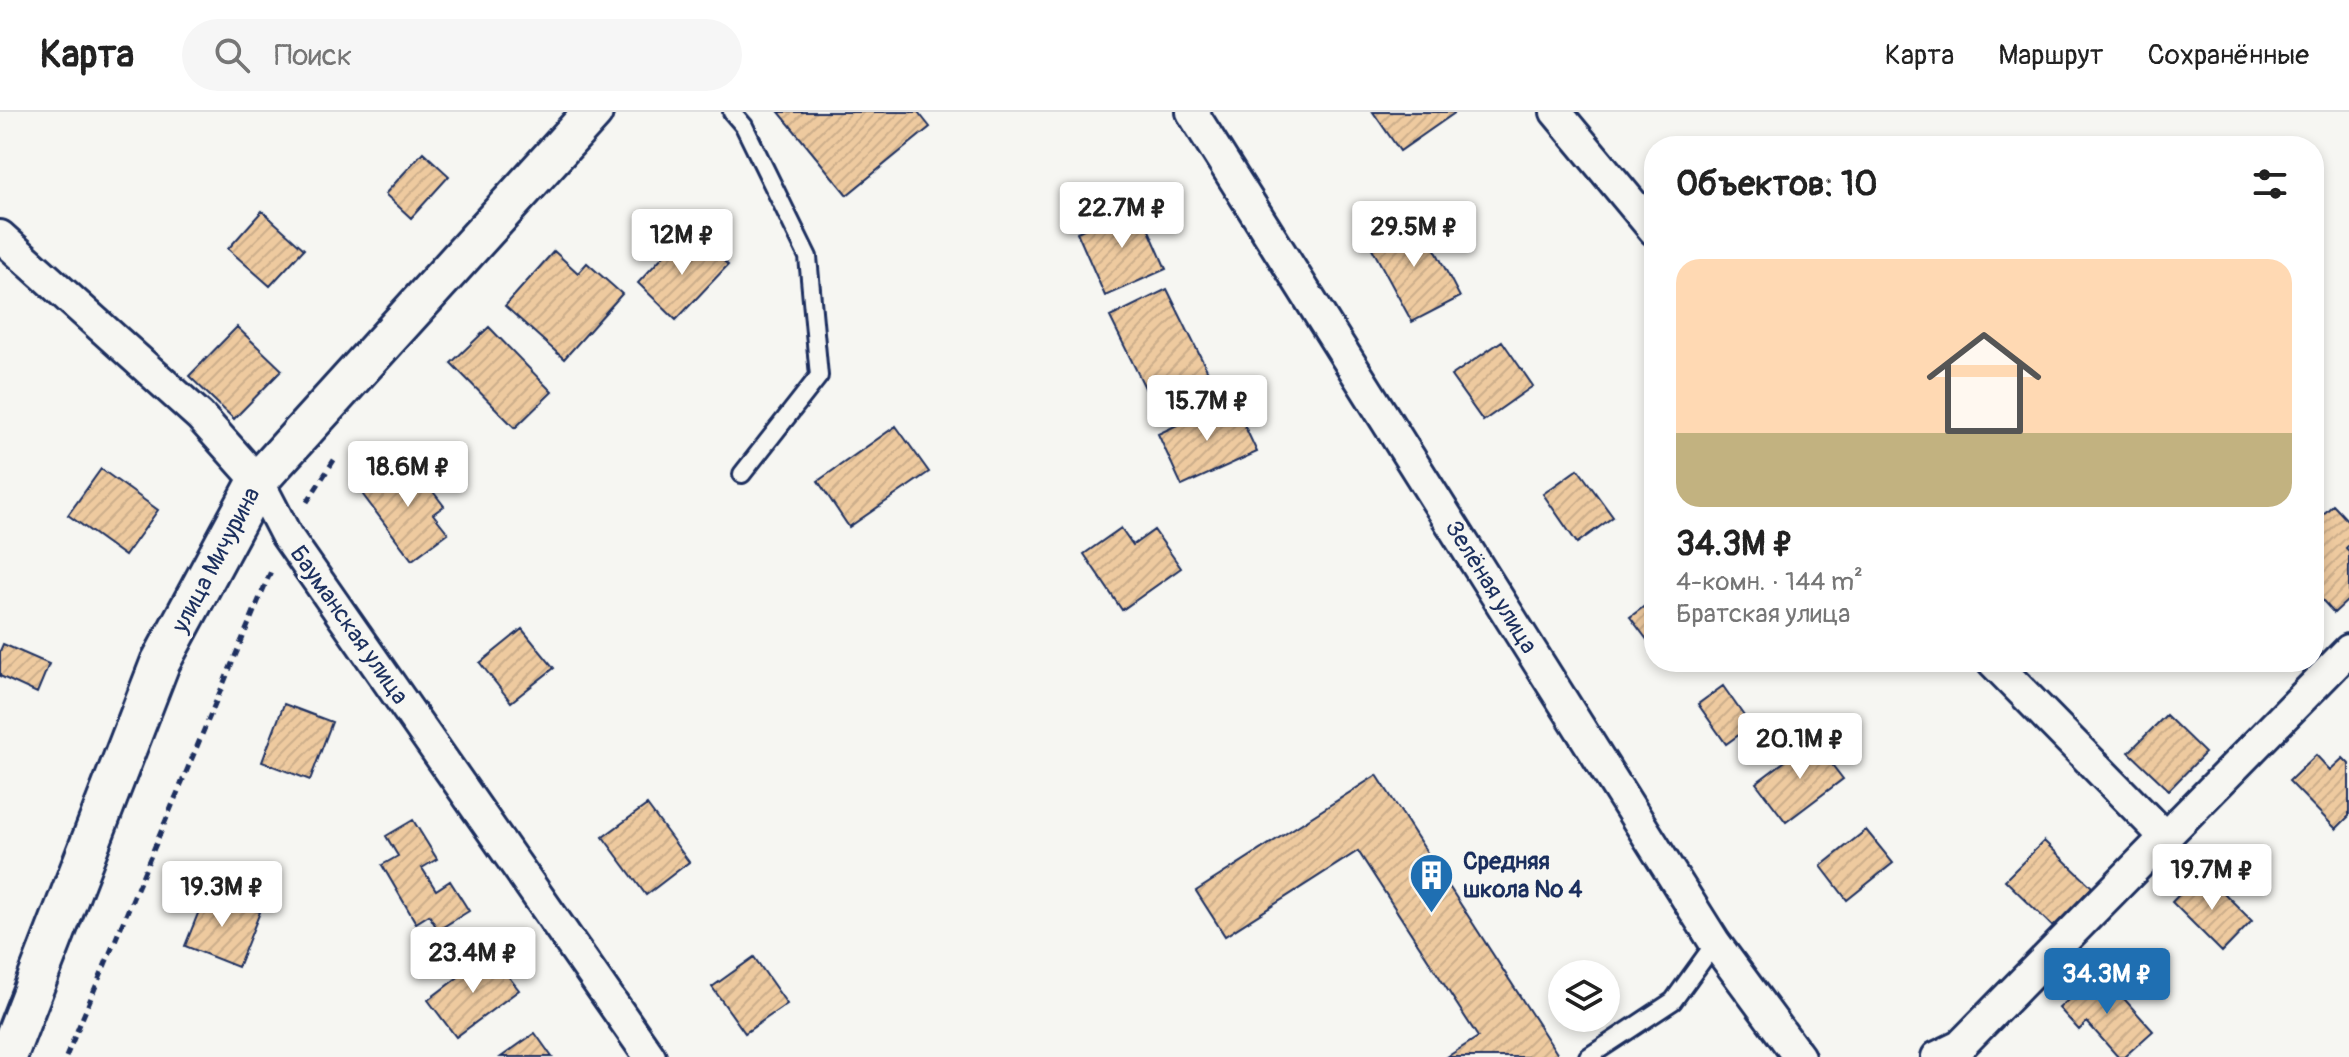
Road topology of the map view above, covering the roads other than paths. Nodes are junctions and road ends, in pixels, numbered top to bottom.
1 (593, 112) edge
2 (732, 112) edge
3 (1192, 112) edge
4 (1556, 112) edge
5 (1644, 218) edge
6 (0, 236) edge
7 (742, 474) dead end
8 (258, 481) junction
9 (2349, 650) edge
10 (2003, 672) edge
11 (2165, 837) junction
12 (1715, 943) junction
13 (7, 1057) edge
14 (650, 1057) edge
15 (1588, 1057) edge
16 (1799, 1057) edge
17 (1937, 1057) edge

1 - 8 street, улица Мичурина
2 - 7 lane
3 - 12 street, Зелёная улица
4 - 5 street
6 - 8 street, Бауманская улица
8 - 13 street, улица Мичурина
8 - 14 street, Бауманская улица
9 - 11 street
10 - 11 street
11 - 17 street
12 - 15 lane
12 - 16 street, Зелёная улица

